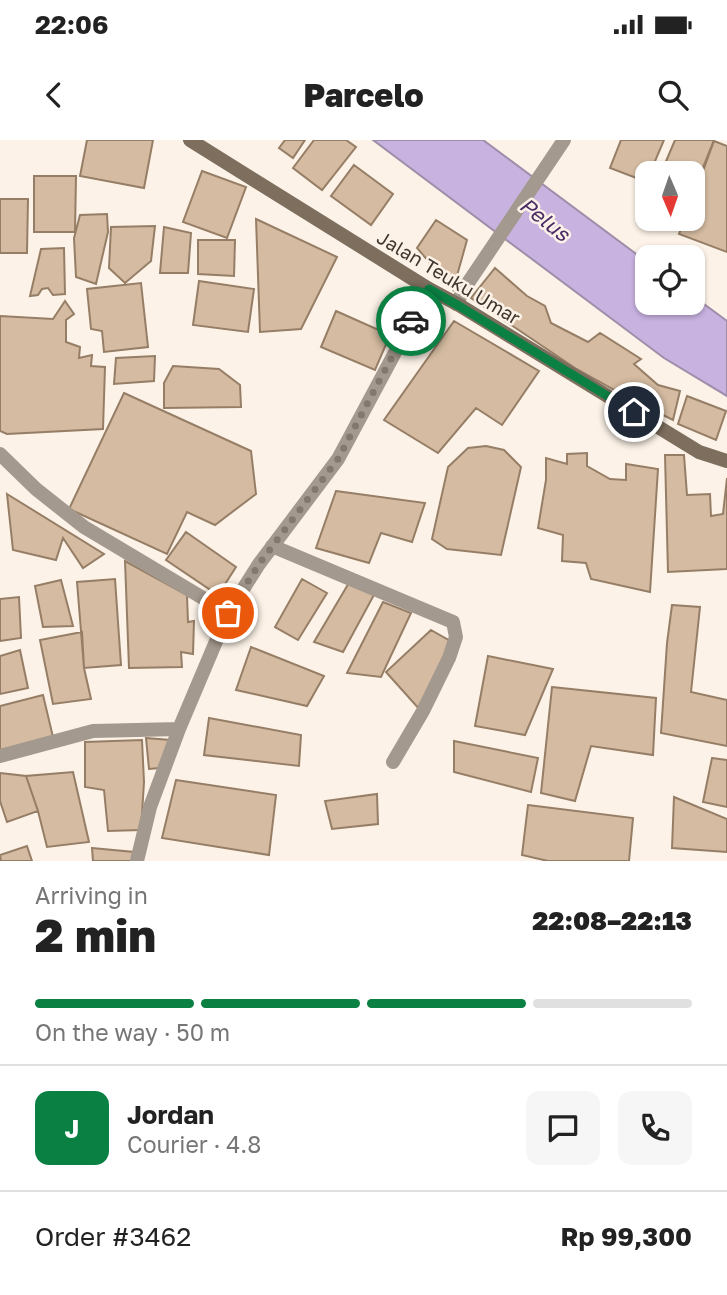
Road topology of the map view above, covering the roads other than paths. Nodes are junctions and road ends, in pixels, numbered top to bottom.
1 (190, 140) edge
2 (564, 140) edge
3 (429, 289) junction
4 (456, 304) junction
5 (1, 458) edge
6 (727, 461) edge
7 (272, 546) junction
8 (228, 613) junction
9 (179, 729) junction
10 (0, 755) edge
11 (393, 762) dead end
12 (138, 861) edge

1 - 3 main road, Jalan Teuku Umar
2 - 4 street
3 - 4 main road, Jalan Teuku Umar
3 - 7 street
4 - 6 main road, Jalan Teuku Umar
5 - 8 street
7 - 8 street
7 - 11 street
8 - 9 street
9 - 10 street
9 - 12 street

